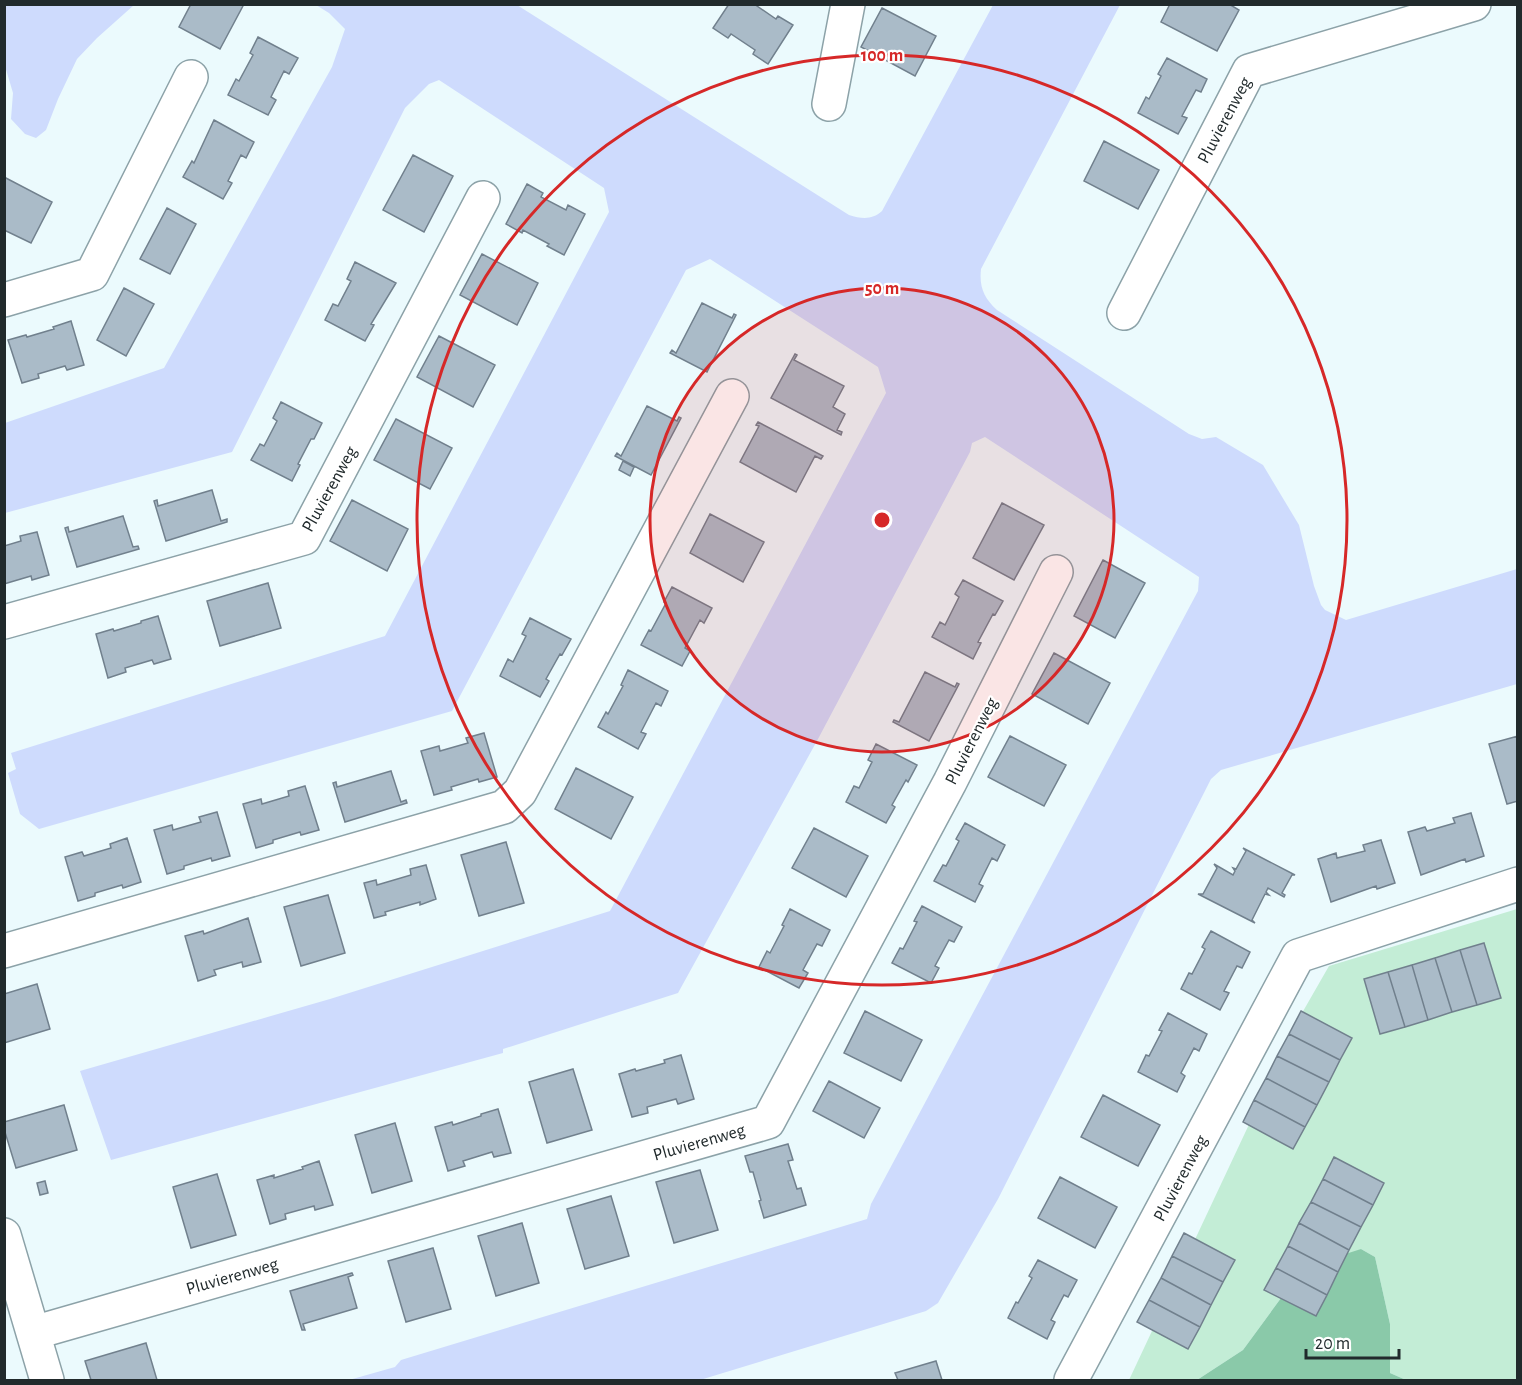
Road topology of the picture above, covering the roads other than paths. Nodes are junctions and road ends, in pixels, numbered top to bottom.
1 (1474, 4) edge
2 (848, 5) edge
3 (190, 77) dead end
4 (829, 104) dead end
5 (483, 198) dead end
6 (4, 300) edge
7 (1124, 313) dead end
8 (732, 396) dead end
9 (1056, 572) dead end
10 (4, 622) edge
11 (1518, 884) edge
12 (4, 951) edge
13 (4, 1235) edge
14 (33, 1333) junction
15 (46, 1380) edge
16 (1071, 1380) edge

1 - 7 street, Pluvierenweg
2 - 4 street
3 - 6 street
5 - 10 street, Pluvierenweg
8 - 12 street
9 - 14 street, Pluvierenweg
11 - 16 street, Pluvierenweg
13 - 14 street
14 - 15 street

